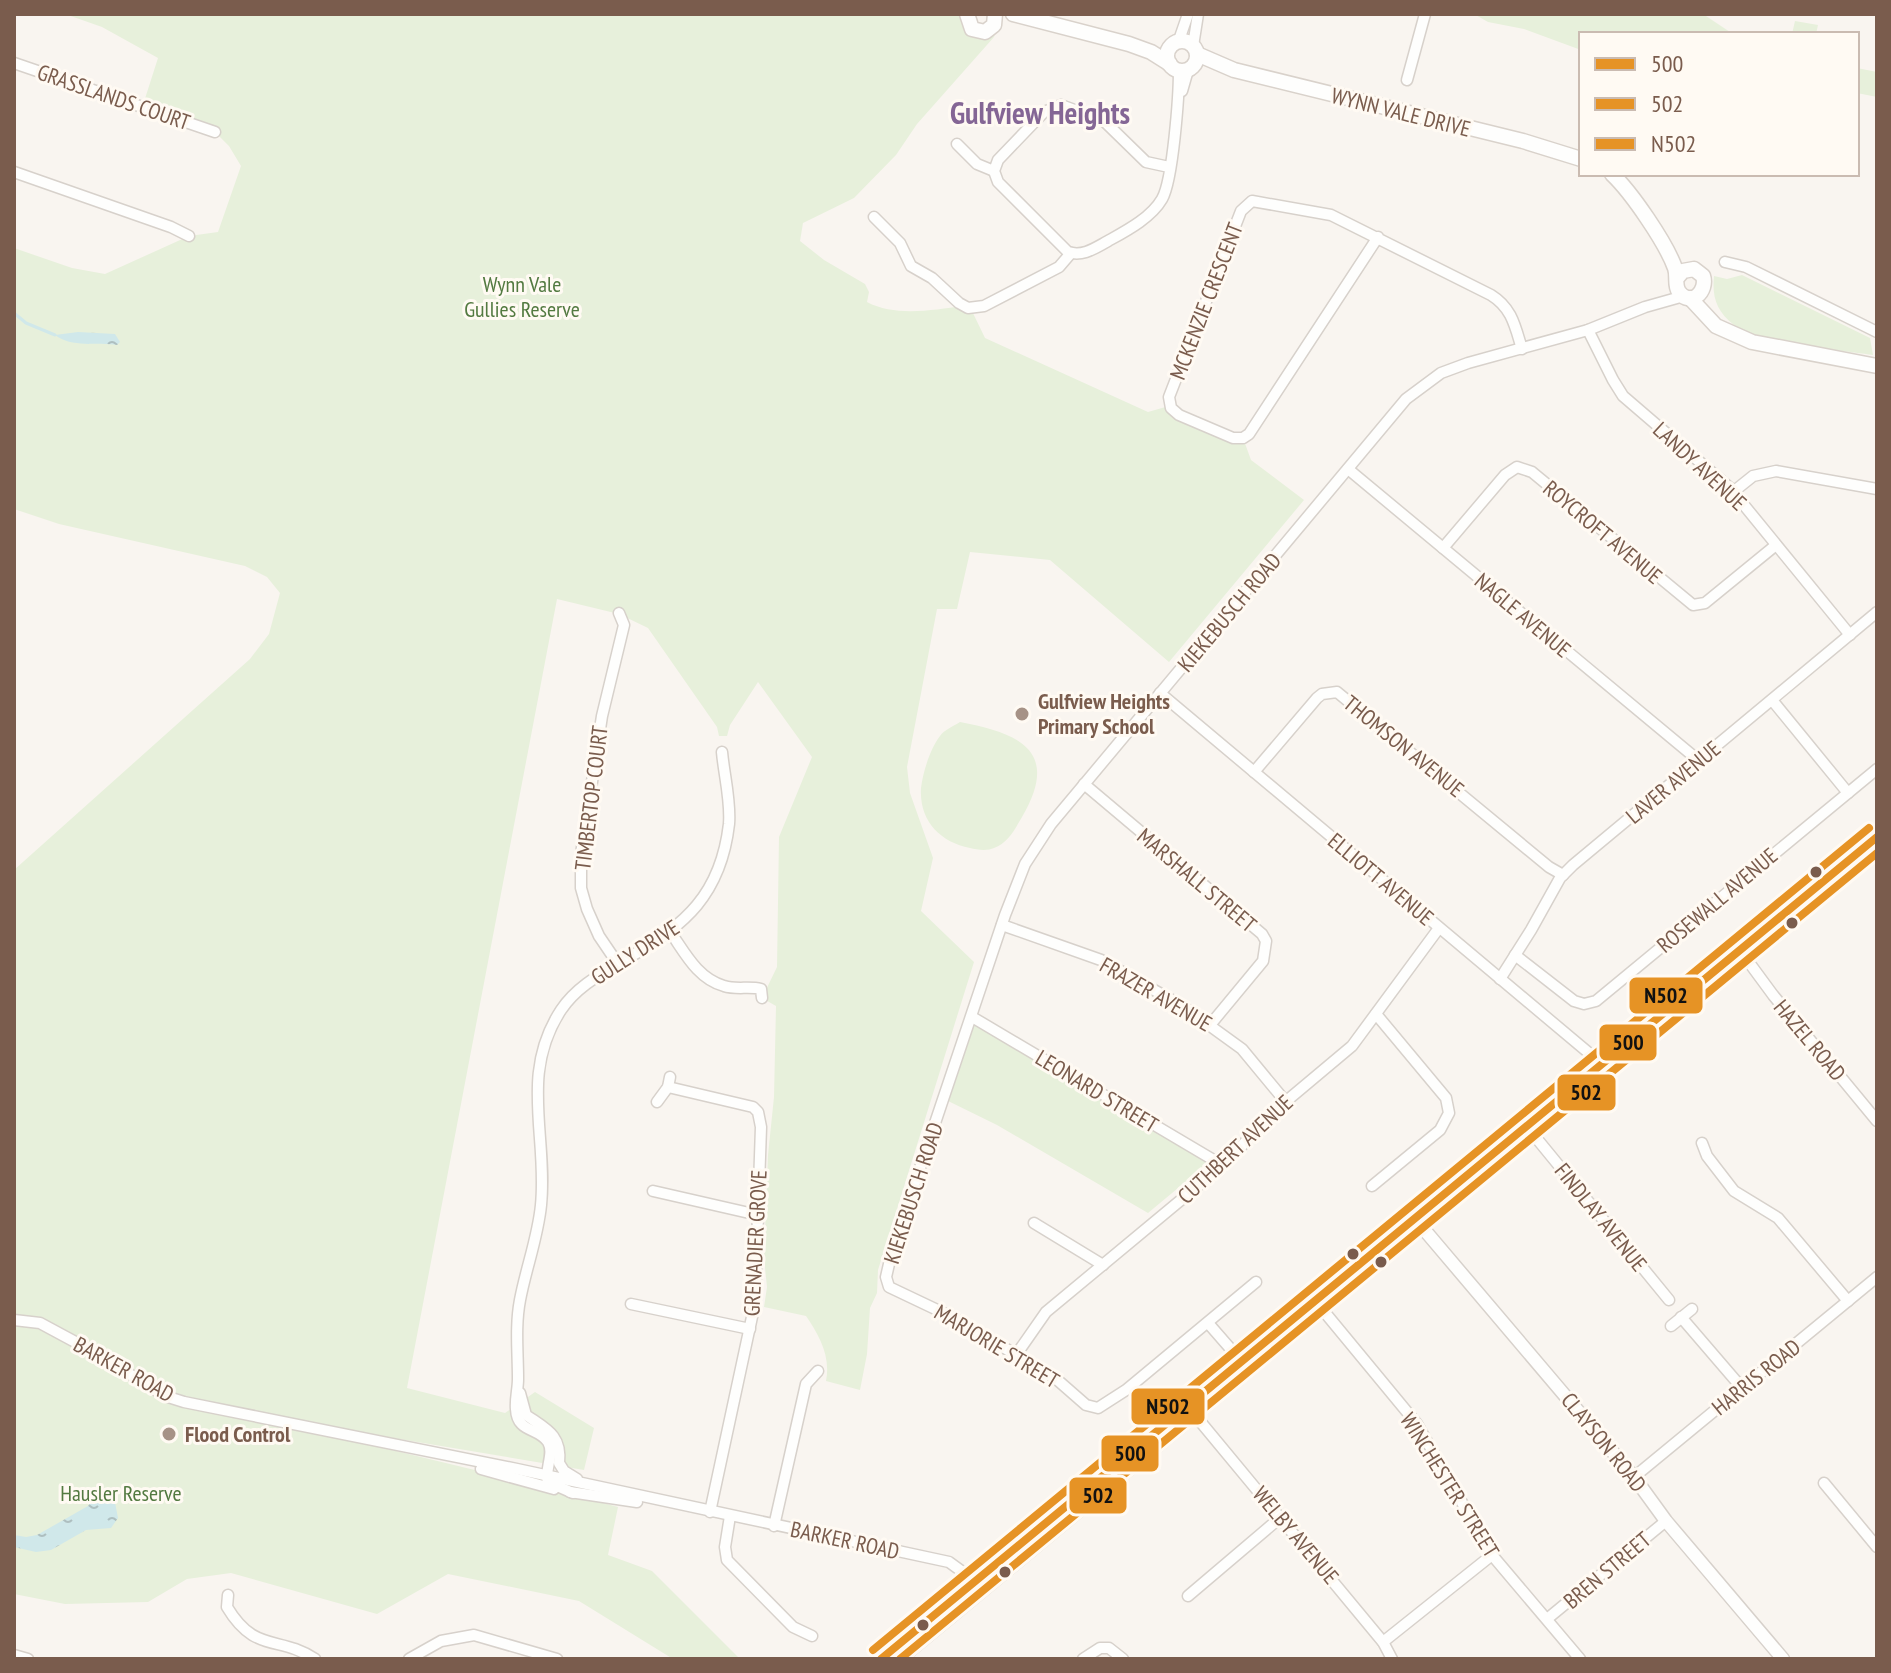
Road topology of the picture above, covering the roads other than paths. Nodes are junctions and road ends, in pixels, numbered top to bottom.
1 (967, 14) edge
2 (1013, 14) edge
3 (1188, 14) edge
4 (1198, 14) edge
5 (1425, 14) edge
6 (995, 18) edge
7 (1046, 24) junction
8 (1184, 57) junction
9 (14, 63) edge
10 (1407, 80) dead end
11 (215, 132) dead end
12 (957, 144) dead end
13 (1577, 156) edge
14 (1169, 167) junction
15 (994, 171) junction
16 (14, 172) edge
17 (1614, 176) edge
18 (1624, 176) edge
19 (874, 217) dead end
20 (189, 236) dead end
21 (1378, 237) junction
22 (1071, 253) junction
23 (1725, 262) dead end
24 (1692, 269) junction
25 (1705, 287) junction
26 (1682, 289) junction
27 (1588, 330) junction
28 (1877, 332) edge
29 (1731, 333) junction
30 (1522, 349) junction
31 (1877, 366) edge
32 (1348, 469) junction
33 (1877, 489) edge
34 (1733, 492) junction
35 (1776, 545) junction
36 (1443, 548) junction
37 (1877, 612) edge
38 (619, 613) dead end
39 (1850, 635) junction
40 (1160, 693) junction
41 (1772, 700) junction
42 (722, 752) dead end
43 (1698, 760) junction
44 (1877, 769) edge
45 (1254, 772) junction
46 (1084, 784) junction
47 (1848, 793) junction
48 (1877, 837) edge
49 (1877, 848) edge
50 (1563, 875) junction
51 (1002, 925) junction
52 (1439, 928) junction
53 (671, 933) junction
54 (1742, 954) junction
55 (1515, 955) junction
56 (618, 964) junction
57 (1500, 979) junction
58 (762, 998) dead end
59 (1376, 1014) junction
60 (972, 1017) junction
61 (1210, 1025) junction
62 (1606, 1066) junction
63 (1285, 1101) junction
64 (657, 1102) dead end
65 (1877, 1121) edge
66 (1530, 1130) junction
67 (1702, 1143) dead end
68 (1222, 1165) junction
69 (1372, 1186) dead end
70 (653, 1191) dead end
71 (758, 1215) junction
72 (1034, 1223) dead end
73 (1418, 1223) junction
74 (1103, 1265) junction
75 (1877, 1277) edge
76 (1256, 1282) dead end
77 (892, 1291) joint
78 (1669, 1300) dead end
79 (1848, 1301) junction
80 (631, 1304) dead end
81 (1318, 1306) junction
82 (1692, 1309) dead end
83 (1681, 1317) junction
84 (14, 1320) edge
85 (1208, 1323) junction
86 (1671, 1326) dead end
87 (750, 1329) junction
88 (1016, 1355) junction
89 (1242, 1362) junction
90 (818, 1371) dead end
91 (518, 1387) junction
92 (1742, 1388) junction
93 (1191, 1410) junction
94 (425, 1453) junction
95 (545, 1475) junction
96 (1634, 1477) junction
97 (1824, 1483) dead end
98 (587, 1484) junction
99 (573, 1493) junction
100 (710, 1512) junction
101 (730, 1516) junction
102 (1281, 1517) junction
103 (1666, 1521) junction
104 (774, 1526) junction
105 (1877, 1547) edge
106 (1492, 1555) junction
107 (979, 1585) junction
108 (228, 1595) dead end
109 (1188, 1596) dead end
110 (1547, 1619) junction
111 (812, 1636) dead end
112 (1383, 1642) junction
113 (14, 1655) edge
114 (28, 1659) edge
115 (315, 1659) edge
116 (409, 1659) edge
117 (557, 1659) edge
118 (881, 1659) edge
119 (898, 1659) edge
120 (1083, 1659) edge
121 (1123, 1659) edge
122 (1392, 1659) edge
123 (1580, 1659) edge
124 (1783, 1659) edge

1 - 6 main road, WYNN VALE DRIVE
2 - 7 main road, WYNN VALE DRIVE
3 - 8 street
4 - 8 street
5 - 10 street
6 - 7 main road, WYNN VALE DRIVE
7 - 8 main road, WYNN VALE DRIVE
8 - 13 main road, WYNN VALE DRIVE
8 - 14 street
9 - 11 street, GRASSLANDS COURT
12 - 15 street
14 - 15 street
14 - 22 street
15 - 22 street
16 - 20 street
17 - 26 main road
18 - 24 main road
19 - 22 street
21 - 21 street, MCKENZIE CRESCENT
21 - 30 street, MCKENZIE CRESCENT
23 - 28 street
24 - 25 main road
24 - 26 main road
25 - 26 main road
25 - 29 main road
26 - 27 street, KIEKEBUSCH ROAD
26 - 29 main road
27 - 30 street, KIEKEBUSCH ROAD
27 - 34 street, LANDY AVENUE
29 - 31 main road
30 - 32 street, KIEKEBUSCH ROAD
32 - 36 street, NAGLE AVENUE
32 - 40 street, KIEKEBUSCH ROAD
33 - 34 street
34 - 35 street, LANDY AVENUE
35 - 36 street, ROYCROFT AVENUE
35 - 39 street, LANDY AVENUE
36 - 43 street, NAGLE AVENUE
37 - 39 street, LAVER AVENUE
38 - 56 street, TIMBERTOP COURT
39 - 41 street, LAVER AVENUE
40 - 45 street, ELLIOTT AVENUE
40 - 46 street, KIEKEBUSCH ROAD
41 - 43 street, LAVER AVENUE
41 - 47 street
42 - 53 street, GULLY DRIVE
43 - 50 street, LAVER AVENUE
44 - 47 street, ROSEWALL AVENUE
45 - 50 street, THOMSON AVENUE
45 - 52 street, ELLIOTT AVENUE
46 - 51 street, KIEKEBUSCH ROAD
46 - 61 street, MARSHALL STREET
47 - 55 street, ROSEWALL AVENUE
48 - 54 main road
49 - 54 main road
50 - 55 street, LAVER AVENUE
51 - 60 street, KIEKEBUSCH ROAD
51 - 61 street, FRAZER AVENUE
52 - 57 street, ELLIOTT AVENUE
52 - 59 street, CUTHBERT AVENUE
53 - 56 street, GULLY DRIVE
53 - 58 street
54 - 62 main road
54 - 65 street, HAZEL ROAD
55 - 57 street, LAVER AVENUE
56 - 91 street, GULLY DRIVE
57 - 62 street, ELLIOTT AVENUE
59 - 63 street, CUTHBERT AVENUE
59 - 69 street
60 - 68 street, LEONARD STREET
60 - 77 street, KIEKEBUSCH ROAD
61 - 63 street, FRAZER AVENUE
62 - 66 main road
63 - 68 street, CUTHBERT AVENUE
64 - 71 street, GRENADIER GROVE
66 - 73 main road
66 - 78 street, FINDLAY AVENUE
67 - 79 street
68 - 74 street, CUTHBERT AVENUE
70 - 71 street
71 - 87 street, GRENADIER GROVE
72 - 74 street
73 - 81 main road
73 - 96 street, CLAYSON ROAD
74 - 88 street, CUTHBERT AVENUE
75 - 79 street, HARRIS ROAD
76 - 85 street
77 - 88 street, MARJORIE STREET
79 - 92 street, HARRIS ROAD
80 - 87 street
81 - 89 main road
81 - 93 main road
81 - 106 street, WINCHESTER STREET
82 - 83 street
83 - 86 street
83 - 92 street
84 - 94 street, BARKER ROAD
85 - 88 street, MARJORIE STREET
85 - 89 street
87 - 100 street, GRENADIER GROVE
89 - 93 main road
90 - 104 street
91 - 95 street, GULLY DRIVE
91 - 98 street, GULLY DRIVE
92 - 96 street, HARRIS ROAD
93 - 102 street, WELBY AVENUE
93 - 107 main road
94 - 95 street, BARKER ROAD
94 - 99 street, BARKER ROAD
95 - 98 street, BARKER ROAD
95 - 99 street
96 - 103 street, CLAYSON ROAD
97 - 105 street
98 - 100 street, BARKER ROAD
99 - 100 street, BARKER ROAD
100 - 101 street, BARKER ROAD
101 - 104 street, BARKER ROAD
101 - 111 street
102 - 109 street
102 - 112 street, WELBY AVENUE
103 - 110 street, BREN STREET
103 - 124 street, CLAYSON ROAD
104 - 107 street, BARKER ROAD
106 - 110 street, WINCHESTER STREET
106 - 112 street
107 - 118 main road
107 - 119 main road
108 - 115 street
110 - 123 street, WINCHESTER STREET
112 - 122 street, WELBY AVENUE
113 - 114 street
116 - 117 street
120 - 121 street

